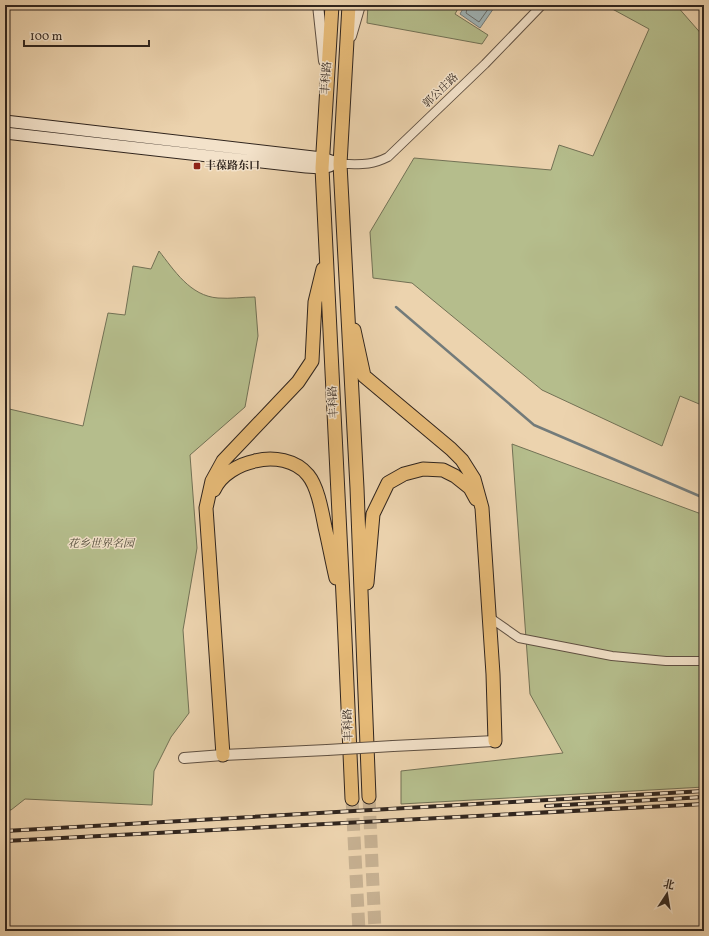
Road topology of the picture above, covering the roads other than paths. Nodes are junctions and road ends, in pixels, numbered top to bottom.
1 (318, 5) edge
2 (332, 5) edge
3 (349, 5) edge
4 (360, 5) edge
5 (542, 5) edge
6 (346, 51) junction
7 (327, 85) junction
8 (5, 121) edge
9 (5, 133) edge
10 (322, 163) junction
11 (340, 164) junction
12 (327, 256) junction
13 (346, 295) junction
14 (206, 508) junction
15 (482, 508) junction
16 (344, 616) junction
17 (489, 617) junction
18 (361, 618) junction
19 (704, 661) edge
20 (495, 741) joint
21 (223, 755) junction
22 (184, 758) dead end
23 (369, 797) tunnel mouth
24 (352, 799) tunnel mouth

1 - 7 street
2 - 7 main road, 丰科路
3 - 6 main road, 丰科路
4 - 6 street
5 - 11 street, 郭公庄路
6 - 11 main road, 丰科路
7 - 10 main road, 丰科路
8 - 10 main road
9 - 10 main road
10 - 11 main road
10 - 12 main road, 丰科路
11 - 13 main road, 丰科路
12 - 14 main road
12 - 16 main road, 丰科路
13 - 15 main road
13 - 18 main road, 丰科路
14 - 16 main road
14 - 21 main road
15 - 17 main road
15 - 18 main road
16 - 24 main road, 丰科路
17 - 19 street
17 - 20 main road
18 - 23 main road, 丰科路
20 - 21 street, bridge
21 - 22 street

